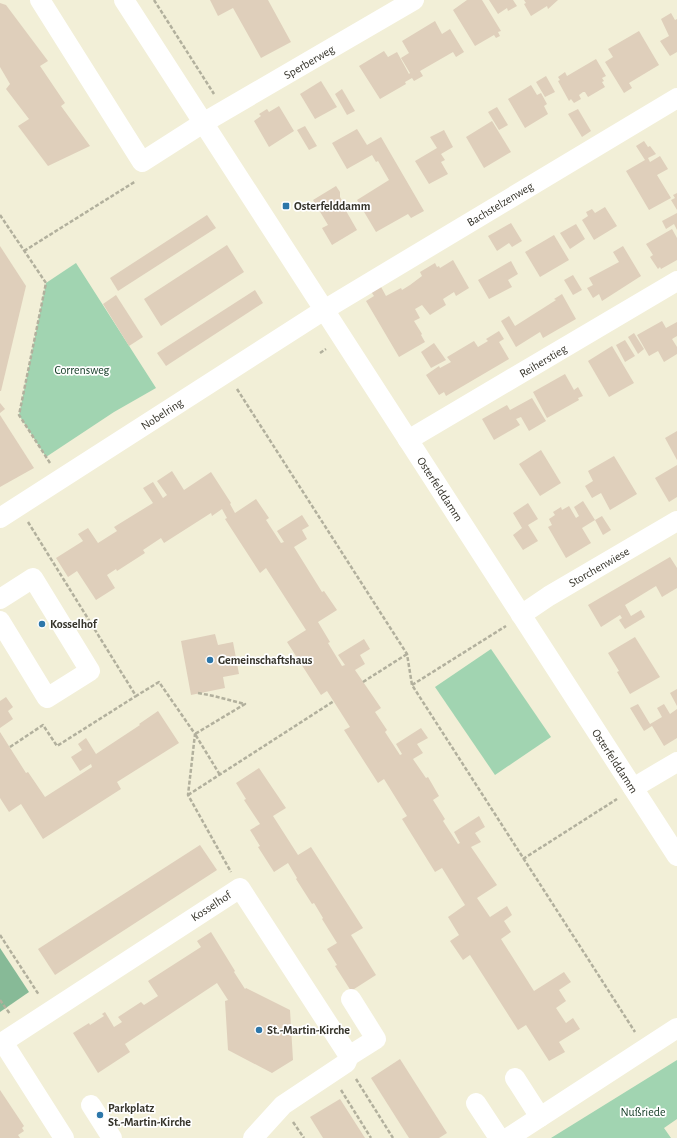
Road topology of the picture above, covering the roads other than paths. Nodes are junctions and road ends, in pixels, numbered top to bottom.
1 (40, 0) edge
2 (124, 0) edge
3 (414, 0) edge
4 (677, 98) edge
5 (203, 123) junction
6 (677, 281) edge
7 (324, 310) junction
8 (408, 440) junction
9 (0, 518) edge
10 (677, 521) edge
11 (0, 599) edge
12 (521, 615) junction
13 (0, 621) edge
14 (677, 762) edge
15 (633, 788) junction
16 (677, 856) edge
17 (351, 999) dead end
18 (677, 1028) edge
19 (342, 1064) junction
20 (515, 1078) dead end
21 (476, 1102) dead end
22 (91, 1105) dead end
23 (540, 1117) junction
24 (64, 1138) edge
25 (112, 1138) edge
26 (253, 1138) edge
27 (499, 1138) edge
28 (508, 1138) edge

1 - 5 street, Sperberweg
2 - 5 street, Osterfelddamm
3 - 5 street, Sperberweg
4 - 7 street, Bachstelzenweg
5 - 7 street, Osterfelddamm
6 - 8 street, Reiherstieg
7 - 8 street, Osterfelddamm
7 - 9 street, Nobelring
8 - 12 street, Osterfelddamm
10 - 12 street, Storchenwiese
11 - 13 street
12 - 15 street, Osterfelddamm
14 - 15 street
15 - 16 street, Osterfelddamm
17 - 19 street
18 - 23 street
19 - 24 street, Kosselhof
19 - 26 street
20 - 23 street
21 - 27 street
22 - 25 street
23 - 28 street

